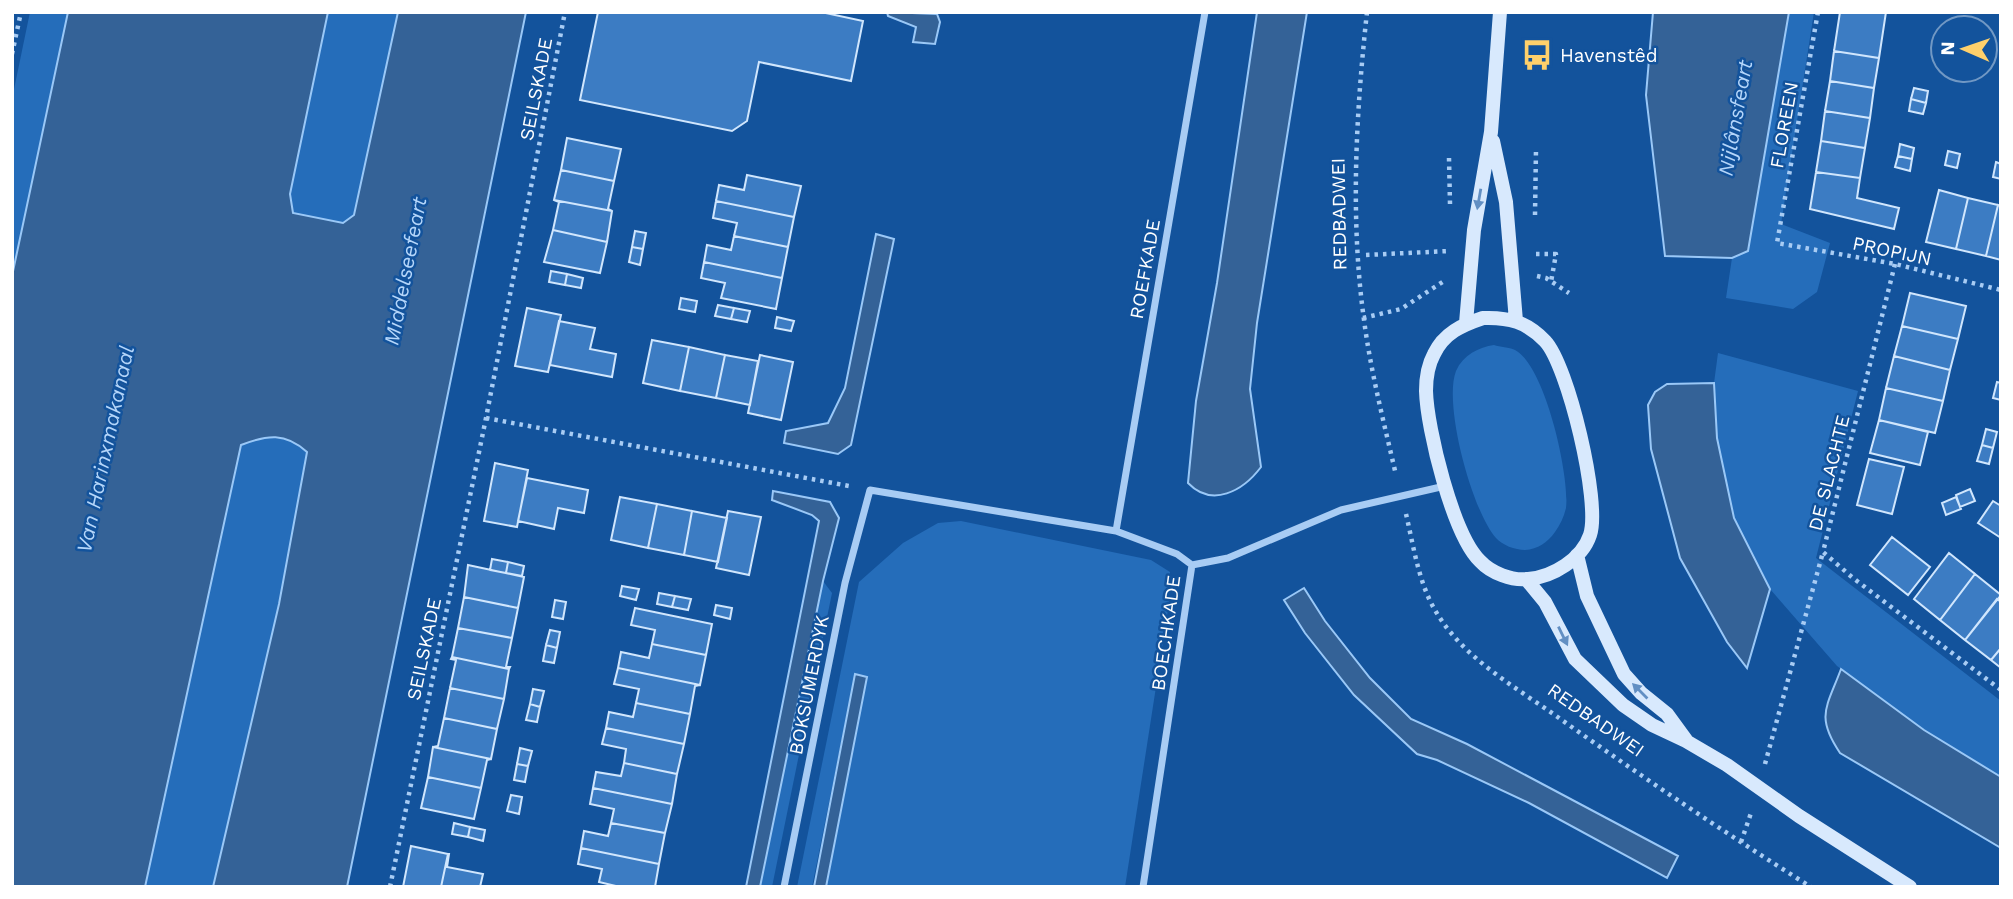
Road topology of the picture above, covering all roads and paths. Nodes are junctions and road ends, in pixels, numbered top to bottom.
1 (21, 12) edge
2 (565, 12) edge
3 (1205, 12) edge
4 (1367, 12) edge
5 (1500, 12) edge
6 (1818, 12) edge
7 (12, 54) edge
8 (1492, 132) junction
9 (1536, 149) dead end
10 (1535, 223) dead end
11 (1777, 243) joint
12 (1451, 251) dead end
13 (1556, 254) dead end
14 (1366, 255) dead end
15 (1895, 264) junction
16 (2001, 290) edge
17 (1569, 293) dead end
18 (1516, 321) junction
19 (1466, 323) junction
20 (486, 418) junction
21 (1446, 486) junction
22 (870, 490) junction
23 (1401, 495) junction
24 (1116, 531) junction
25 (1412, 539) dead end
26 (1824, 552) junction
27 (1577, 555) junction
28 (1192, 565) junction
29 (1527, 579) junction
30 (2001, 690) edge
31 (1686, 741) junction
32 (1759, 788) junction
33 (1741, 842) junction
34 (390, 887) edge
35 (784, 887) edge
36 (1143, 887) edge
37 (1811, 887) edge
38 (1910, 887) edge

1 - 7 path
2 - 20 path, SEILSKADE
3 - 24 street, ROEFKADE
4 - 23 path, REDBADWEI
5 - 8 street
6 - 11 path, FLOREEN
8 - 18 street
8 -> 19 street
9 - 10 path
11 - 15 path, PROPIJN
12 - 14 path
13 - 17 path
15 - 16 path, PROPIJN
15 - 26 path, DE SLACHTE
18 - 19 street
18 - 27 street
19 - 21 street
20 - 22 path
20 - 34 path, SEILSKADE
21 - 23 street, BOECHKADE
21 - 29 street
22 - 24 street
22 - 35 street, BOKSUMERDYK
23 - 28 street, BOECHKADE
24 - 28 street
25 - 33 path, REDBADWEI
26 - 30 path, DE SLACHTE
26 - 32 path
27 - 29 street
31 -> 27 street, REDBADWEI
28 - 36 street, BOECHKADE
29 -> 31 street, REDBADWEI
31 - 32 street, REDBADWEI
32 - 33 path
32 - 38 street, REDBADWEI
33 - 37 path, REDBADWEI

